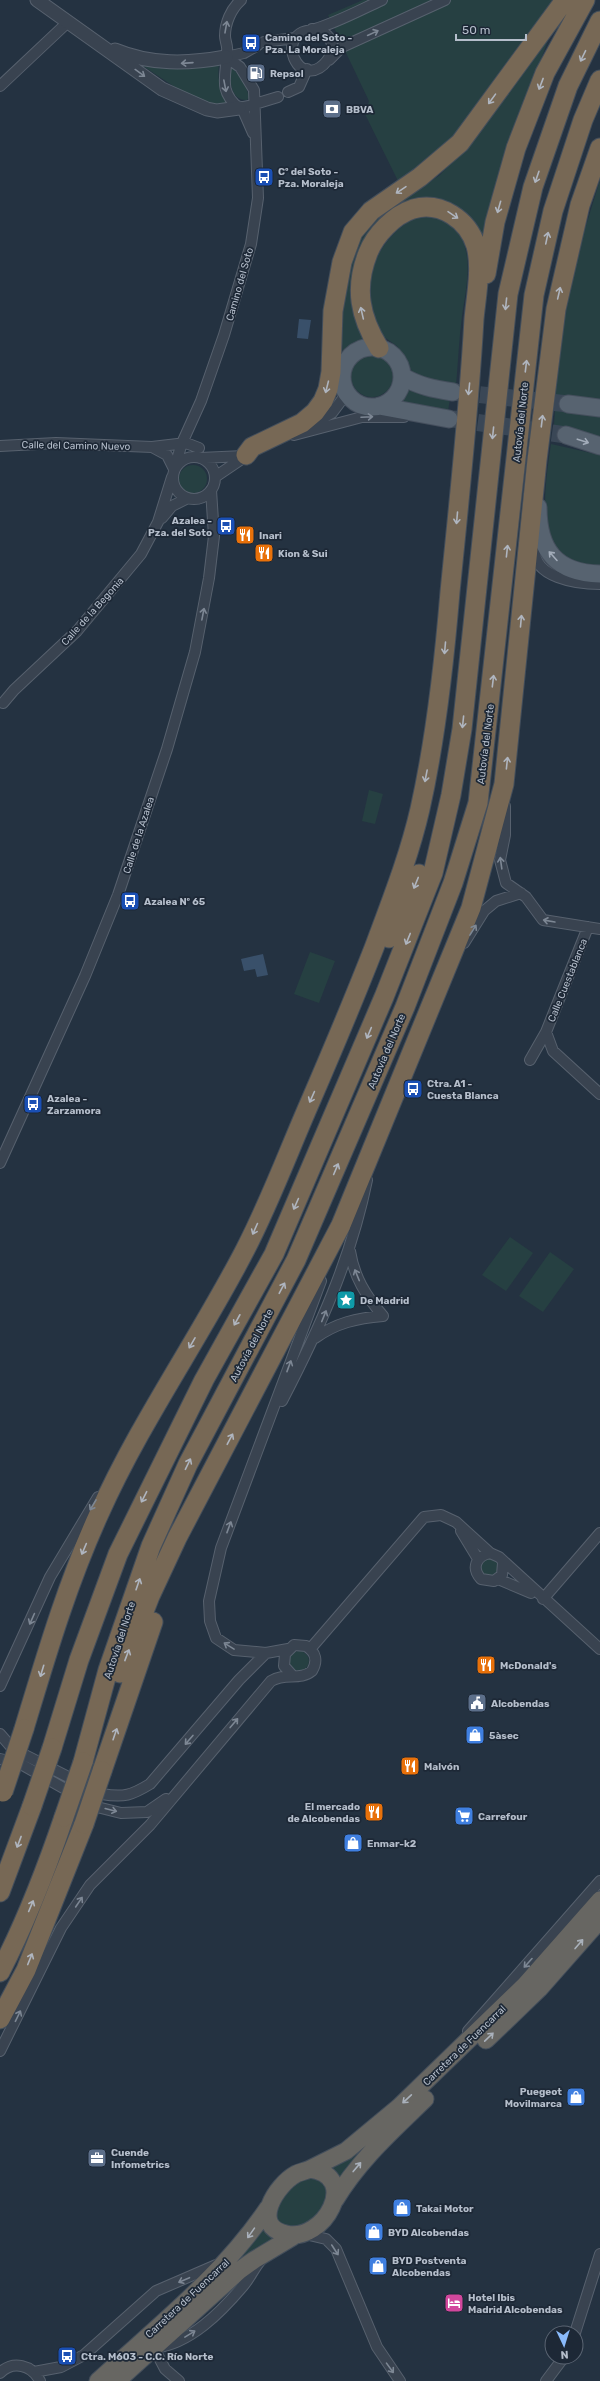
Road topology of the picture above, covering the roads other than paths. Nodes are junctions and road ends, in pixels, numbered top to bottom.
1 (37, 0) edge
2 (241, 0) edge
3 (382, 0) edge
4 (445, 0) edge
5 (565, 0) edge
6 (585, 0) edge
7 (600, 21) edge
8 (68, 22) junction
9 (312, 29) junction
10 (295, 38) junction
11 (97, 42) junction
12 (226, 57) junction
13 (329, 60) junction
14 (307, 69) junction
15 (600, 80) edge
16 (0, 86) edge
17 (288, 92) dead end
18 (278, 97) dead end
19 (255, 104) junction
20 (241, 108) junction
21 (257, 142) junction
22 (600, 148) edge
23 (339, 279) junction
24 (379, 348) junction
25 (472, 350) junction
26 (344, 366) junction
27 (402, 376) junction
28 (453, 392) tunnel mouth
29 (347, 393) junction
30 (568, 404) tunnel mouth
31 (379, 406) junction
32 (600, 408) edge
33 (449, 419) joint
34 (192, 420) junction
35 (566, 435) tunnel mouth
36 (288, 436) junction
37 (182, 443) junction
38 (0, 446) edge
39 (600, 446) edge
40 (152, 447) junction
41 (204, 456) junction
42 (246, 456) junction
43 (537, 460) junction
44 (174, 471) junction
45 (215, 478) junction
46 (211, 490) junction
47 (188, 498) junction
48 (158, 522) junction
49 (538, 523) junction
50 (600, 574) edge
51 (600, 584) edge
52 (1, 703) edge
53 (504, 784) junction
54 (451, 794) junction
55 (478, 803) junction
56 (521, 893) junction
57 (588, 927) junction
58 (600, 929) edge
59 (450, 962) junction
60 (546, 1032) junction
61 (340, 1035) junction
62 (530, 1060) dead end
63 (600, 1094) edge
64 (374, 1143) junction
65 (0, 1163) edge
66 (356, 1188) junction
67 (341, 1225) junction
68 (350, 1250) junction
69 (315, 1338) junction
70 (262, 1438) junction
71 (132, 1450) junction
72 (212, 1474) junction
73 (456, 1522) junction
74 (600, 1533) edge
75 (490, 1553) junction
76 (478, 1559) junction
77 (503, 1563) junction
78 (498, 1579) junction
79 (543, 1599) junction
80 (311, 1648) junction
81 (288, 1649) junction
82 (600, 1649) edge
83 (266, 1652) junction
84 (292, 1675) junction
85 (0, 1686) edge
86 (0, 1734) edge
87 (0, 1759) edge
88 (84, 1759) junction
89 (173, 1795) junction
90 (1, 1797) edge
91 (600, 1881) edge
92 (0, 1892) edge
93 (600, 1900) edge
94 (600, 1920) edge
95 (0, 1972) edge
96 (0, 2019) edge
97 (0, 2051) edge
98 (446, 2063) junction
99 (310, 2169) junction
100 (335, 2200) junction
101 (268, 2208) junction
102 (299, 2235) junction
103 (600, 2254) edge
104 (232, 2256) junction
105 (578, 2325) edge
106 (154, 2348) junction
107 (0, 2364) edge
108 (558, 2365) edge
109 (12, 2366) junction
110 (34, 2372) junction
111 (0, 2373) edge
112 (40, 2381) edge
113 (98, 2381) edge
114 (117, 2381) edge
115 (179, 2381) edge
116 (400, 2381) edge
117 (546, 2381) edge

1 - 8 street
12 -> 2 street, Camino del Soto
3 - 9 street
13 -> 4 street
5 -> 23 highway
6 -> 25 highway
7 -> 54 highway
8 - 11 street
8 - 16 street
9 - 10 street
9 - 13 street
10 - 12 street
10 - 14 street
12 -> 11 street
11 -> 20 street
12 - 19 street, Camino del Soto
12 -> 20 street, Camino del Soto
13 - 14 street
14 - 17 street
55 -> 15 highway, Autovía del Norte
18 - 19 street
19 - 20 street
19 - 21 street, Camino del Soto
20 - 21 street, Camino del Soto
21 - 34 street, Camino del Soto
43 -> 22 highway
23 - 26 highway
23 -> 42 highway
24 -> 25 highway
24 - 26 main road
24 - 27 main road
25 -> 61 highway
26 - 29 main road
27 - 28 main road
27 - 31 main road
29 - 31 main road
29 - 36 street
30 - 32 main road
31 - 33 main road
36 -> 33 street
34 - 37 street, Camino del Soto
34 - 41 street
35 -> 39 main road
36 - 42 street
37 - 40 street, Calle del Camino Nuevo
37 - 41 street
37 - 44 street, Camino del Soto
38 - 40 street, Calle del Camino Nuevo
40 - 44 street
41 - 42 street
41 - 44 street
41 - 45 street
42 - 45 street
43 - 49 main road
53 -> 43 highway
44 - 47 street
44 - 48 street, Calle de la Begonia
45 - 46 street
46 - 47 street
65 -> 46 street, Calle de la Azalea
47 - 48 street, Calle de la Begonia
48 - 52 street, Calle de la Begonia
50 -> 49 main road
49 - 51 street
56 -> 53 street, Calle Cuestablanca
53 - 59 highway
54 -> 61 highway
54 -> 92 highway, bridge
55 - 66 highway
88 -> 55 highway, Autovía del Norte
57 -> 56 street, Calle Cuestablanca
59 -> 56 street
57 - 58 street, Calle Cuestablanca
57 - 60 street, Calle Cuestablanca
59 - 64 highway
60 - 62 street, Calle Cuestablanca
60 - 63 street, Calle Cuestablanca
61 -> 71 highway
64 - 66 highway
64 - 68 street
66 - 67 highway
70 -> 67 street
72 -> 67 highway
69 -> 68 street
69 -> 68 street
69 - 70 street
83 -> 70 street
71 -> 85 street
71 -> 90 highway, bridge
88 -> 72 highway
96 -> 72 highway, bridge
73 - 75 street
73 - 76 street
73 - 80 street
74 - 79 street
75 - 76 street
75 - 77 street
76 - 78 street
77 - 78 street
77 - 79 street
78 - 79 street
79 - 82 street
80 - 81 street
80 - 84 street
81 - 83 street
81 - 84 street
83 -> 86 street
89 -> 84 street
87 -> 89 street
95 -> 88 highway, Autovía del Norte, bridge
97 -> 89 street
91 -> 98 street
93 - 98 highway, Carretera de Fuencarral
100 -> 94 highway, Carretera de Fuencarral
98 -> 99 highway, Carretera de Fuencarral
99 - 100 highway
99 - 101 highway
100 - 102 highway
101 - 102 highway
101 -> 104 highway, Carretera de Fuencarral
106 -> 102 highway, Carretera de Fuencarral
102 -> 116 street
103 - 105 street
104 -> 110 street
104 - 113 highway, Carretera de Fuencarral
106 - 114 highway, Carretera de Fuencarral
106 - 115 street
107 - 109 street
108 - 117 street
109 - 110 street
109 - 111 street
110 - 112 street

